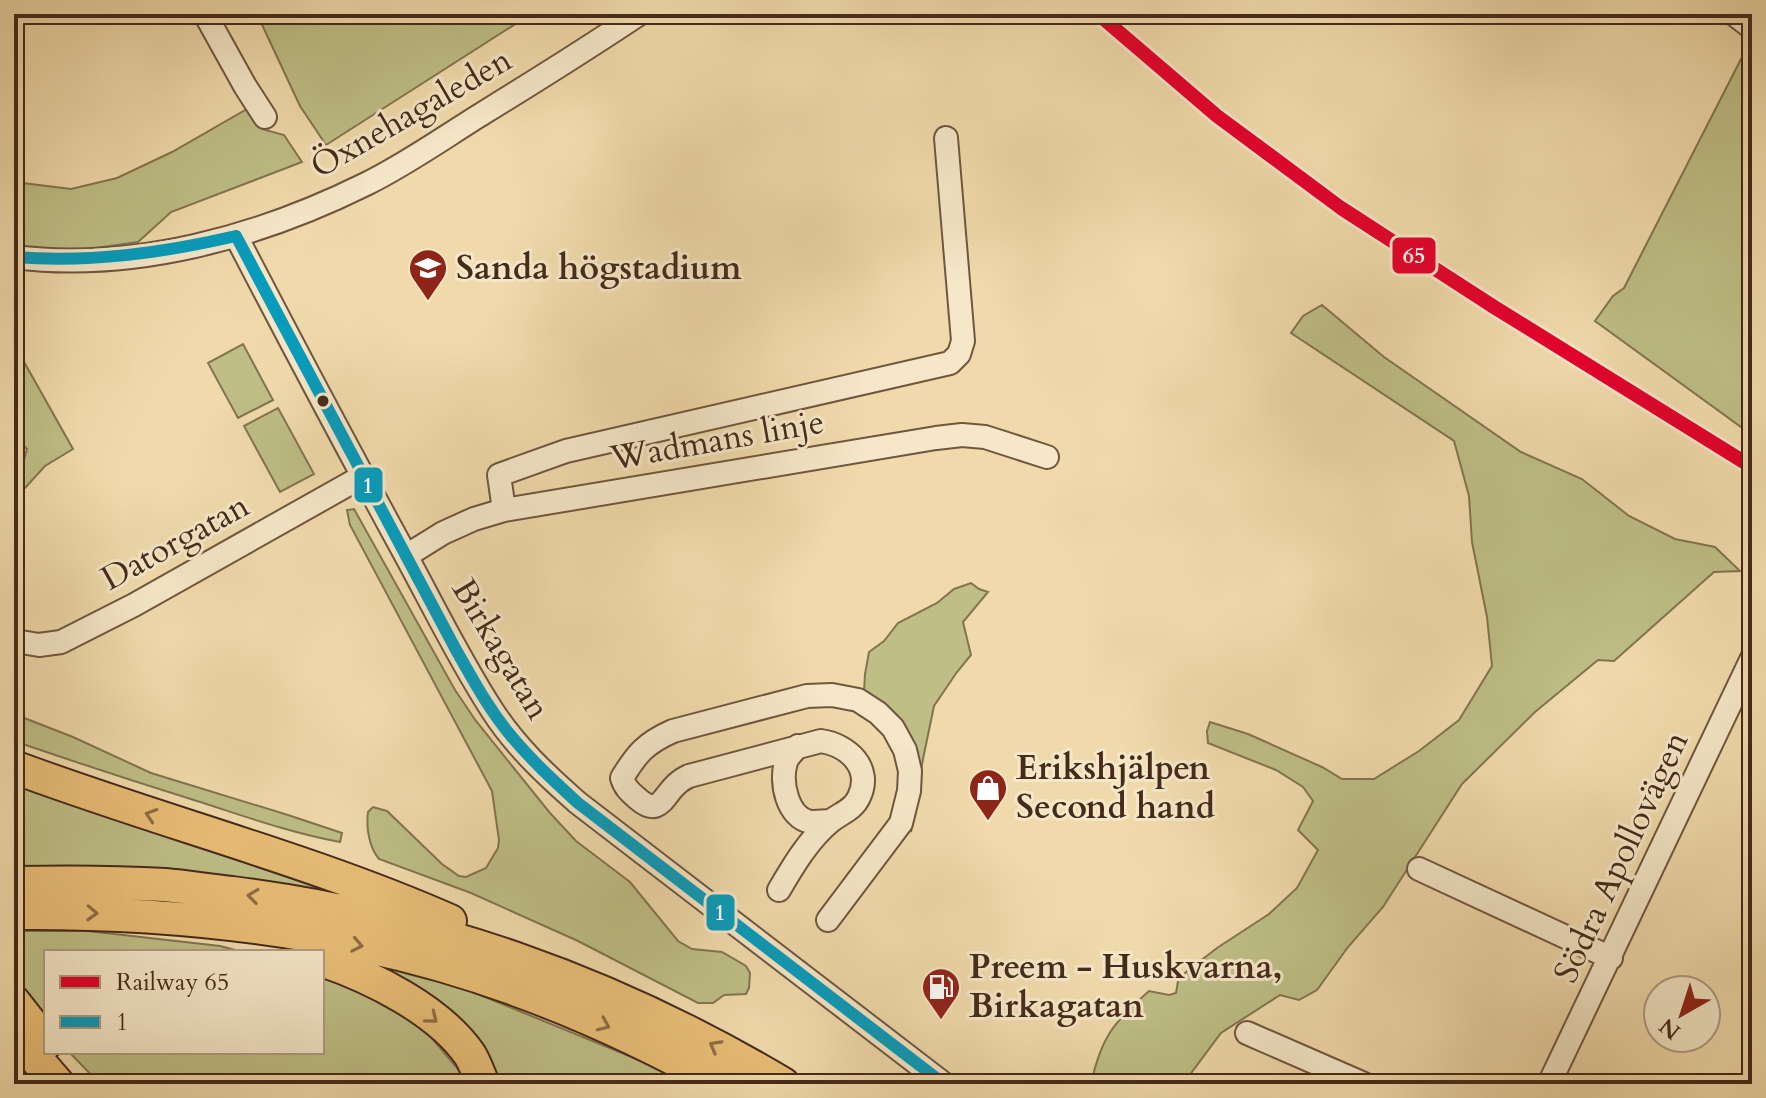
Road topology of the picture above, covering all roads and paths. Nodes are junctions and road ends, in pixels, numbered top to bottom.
1 (205, 14) edge
2 (639, 14) edge
3 (1734, 14) edge
4 (1752, 28) edge
5 (265, 117) dead end
6 (946, 138) dead end
7 (236, 236) junction
8 (14, 257) edge
9 (1047, 457) dead end
10 (363, 476) junction
11 (504, 510) junction
12 (406, 556) junction
13 (14, 639) edge
14 (1752, 658) edge
15 (798, 746) junction
16 (14, 767) edge
17 (831, 821) junction
18 (1419, 869) dead end
19 (14, 883) edge
20 (779, 890) dead end
21 (14, 913) edge
22 (169, 917) junction
23 (828, 920) dead end
24 (290, 950) edge
25 (1611, 958) junction
26 (324, 961) edge
27 (546, 969) junction
28 (14, 1002) edge
29 (14, 1033) edge
30 (1247, 1033) dead end
31 (44, 1040) edge
32 (56, 1054) edge
33 (58, 1084) edge
34 (82, 1084) edge
35 (483, 1084) edge
36 (721, 1084) edge
37 (783, 1084) edge
38 (944, 1084) edge
39 (1364, 1084) edge
40 (1549, 1084) edge

1 - 5 street
2 - 7 street, Öxnehagaleden
3 - 4 street
6 - 11 street
7 - 8 street, Öxnehagaleden
7 - 10 street, Birkagatan
9 - 11 street, Wadmans linje
10 - 12 street, Birkagatan
10 - 13 street, Datorgatan
11 - 12 street, Wadmans linje
12 - 38 street, Birkagatan
14 - 25 street, Södra Apollovägen
15 - 17 street
15 - 17 street
15 - 23 street
27 -> 16 highway
17 - 20 street
18 - 25 street
27 -> 19 highway
21 -> 22 highway
22 - 24 highway
22 -> 36 highway
25 - 40 street, Södra Apollovägen
26 -> 35 highway
37 -> 27 highway
28 - 31 highway
29 - 33 highway
30 - 39 street
32 - 34 highway

